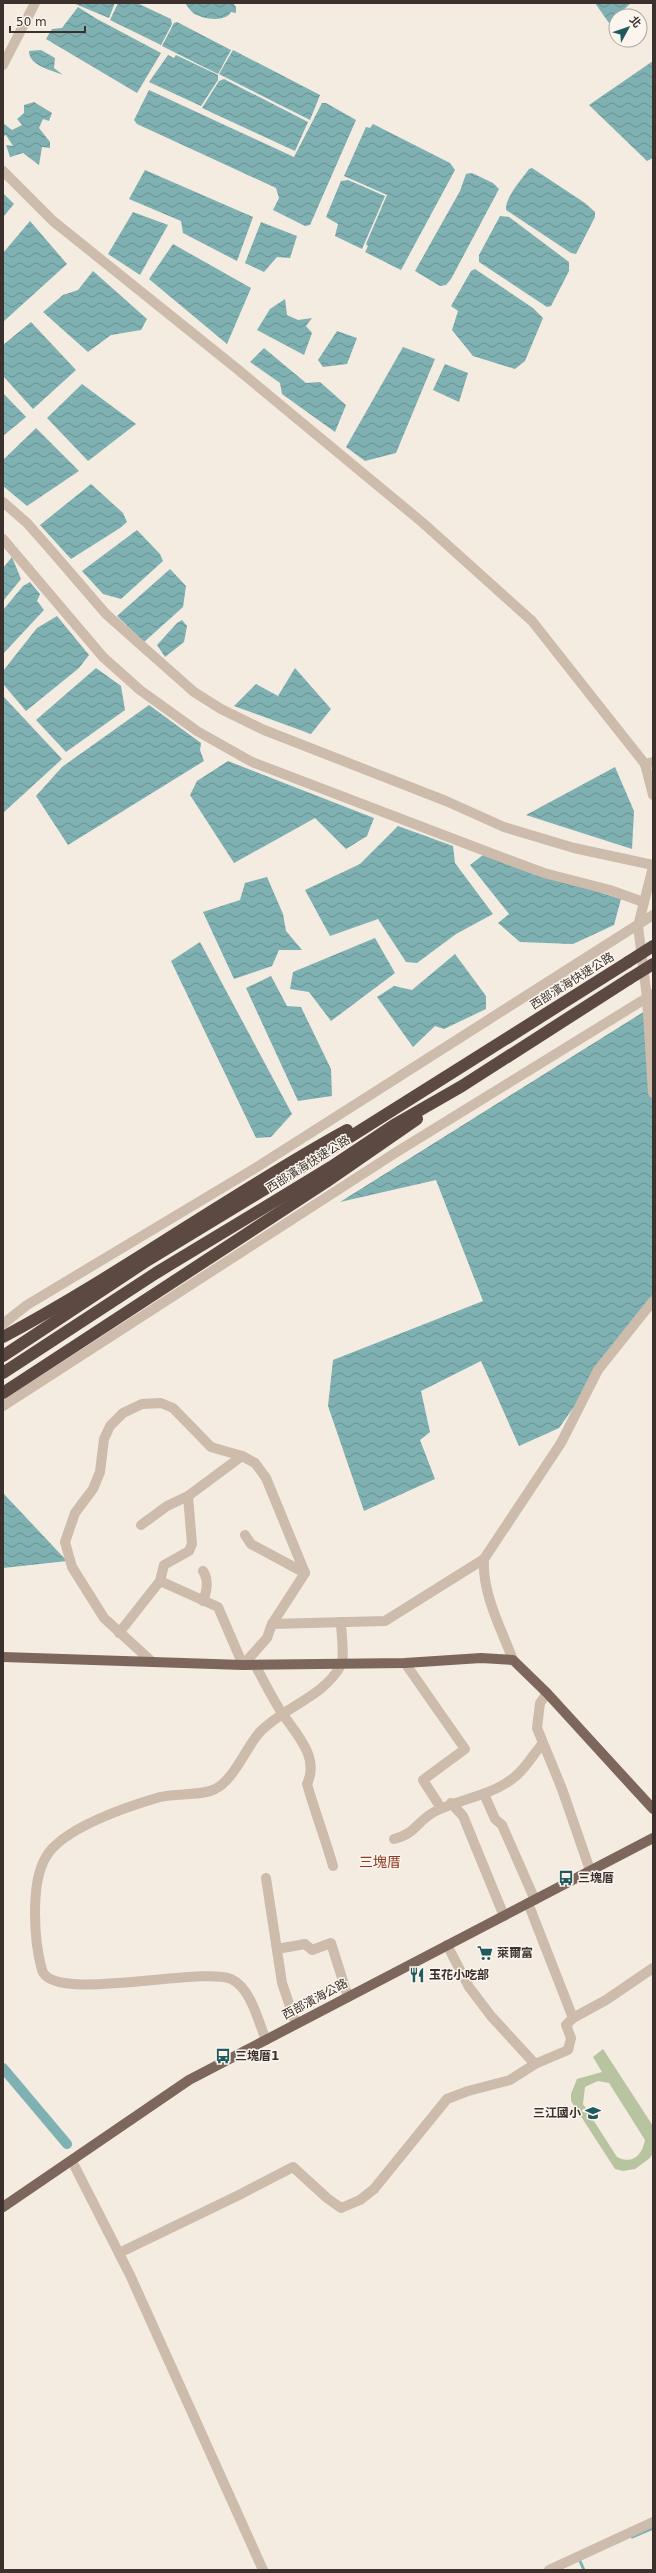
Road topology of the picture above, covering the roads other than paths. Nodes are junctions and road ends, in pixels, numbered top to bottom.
1 (35, 3) edge
2 (3, 65) edge
3 (3, 171) edge
4 (3, 502) edge
5 (3, 539) edge
6 (649, 763) edge
7 (653, 795) edge
8 (652, 869) edge
9 (644, 900) junction
10 (653, 915) edge
11 (638, 926) junction
12 (653, 946) edge
13 (653, 964) edge
14 (650, 996) edge
15 (454, 1072) junction
16 (462, 1086) junction
17 (653, 1093) edge
18 (653, 1301) edge
19 (3, 1324) edge
20 (3, 1337) edge
21 (3, 1356) edge
22 (3, 1373) edge
23 (3, 1393) edge
24 (3, 1406) edge
25 (242, 1456) junction
26 (188, 1496) junction
27 (141, 1525) dead end
28 (245, 1535) dead end
29 (484, 1559) junction
30 (203, 1571) dead end
31 (305, 1574) junction
32 (160, 1581) junction
33 (203, 1601) junction
34 (341, 1622) junction
35 (272, 1624) junction
36 (119, 1633) junction
37 (3, 1657) edge
38 (150, 1660) junction
39 (513, 1660) junction
40 (405, 1663) junction
41 (343, 1664) junction
42 (243, 1665) junction
43 (255, 1665) junction
44 (546, 1693) junction
45 (282, 1713) junction
46 (542, 1744) junction
47 (484, 1794) junction
48 (452, 1803) junction
49 (441, 1808) junction
50 (653, 1809) edge
51 (653, 1838) edge
52 (394, 1839) dead end
53 (333, 1866) dead end
54 (590, 1870) junction
55 (266, 1878) dead end
56 (532, 1901) junction
57 (504, 1916) junction
58 (447, 1945) junction
59 (277, 1949) junction
60 (653, 1968) edge
61 (348, 1997) junction
62 (573, 2018) junction
63 (296, 2024) junction
64 (266, 2040) junction
65 (535, 2064) junction
66 (72, 2161) junction
67 (3, 2207) edge
68 (119, 2253) junction
69 (653, 2522) edge
70 (263, 2570) edge
71 (549, 2570) edge

1 - 2 street
3 - 6 street
4 - 8 street
5 - 9 street
6 - 7 street
8 - 9 street
9 - 11 street
10 - 11 street
11 - 14 street
11 - 19 street
12 - 15 highway, 西部濱海快速公路, bridge
13 - 16 highway, 西部濱海快速公路, bridge
14 - 17 street
14 - 24 street
15 - 20 highway
15 - 21 highway, 西部濱海快速公路
16 - 22 highway, 西部濱海快速公路
16 - 23 highway
18 - 29 street
25 - 26 street
25 - 31 street
25 - 36 street
26 - 27 street
26 - 32 street
28 - 31 street
29 - 34 street
29 - 39 street
30 - 33 street
31 - 35 street
32 - 33 street
32 - 36 street
33 - 42 street
34 - 35 street
34 - 41 street
35 - 42 street
36 - 38 street
37 - 38 main road
38 - 42 main road
39 - 40 main road
39 - 44 main road
40 - 41 main road
40 - 49 street
41 - 43 main road
41 - 45 street
42 - 43 main road
43 - 45 street
44 - 46 street
44 - 50 main road
45 - 53 street
45 - 64 street
46 - 47 street
46 - 54 street
47 - 48 street
47 - 56 street
48 - 49 street
48 - 57 street
49 - 52 street
51 - 54 main road, 西部濱海公路
54 - 56 main road, 西部濱海公路
55 - 59 street
56 - 57 main road, 西部濱海公路
56 - 62 street
57 - 58 main road, 西部濱海公路
58 - 61 main road, 西部濱海公路
58 - 65 street
59 - 61 street
59 - 63 street
60 - 62 street
61 - 63 main road, 西部濱海公路
62 - 65 street
63 - 64 main road, 西部濱海公路
64 - 66 main road, 西部濱海公路
65 - 68 street
66 - 67 main road, 西部濱海公路
66 - 68 street
68 - 70 street
69 - 71 street

